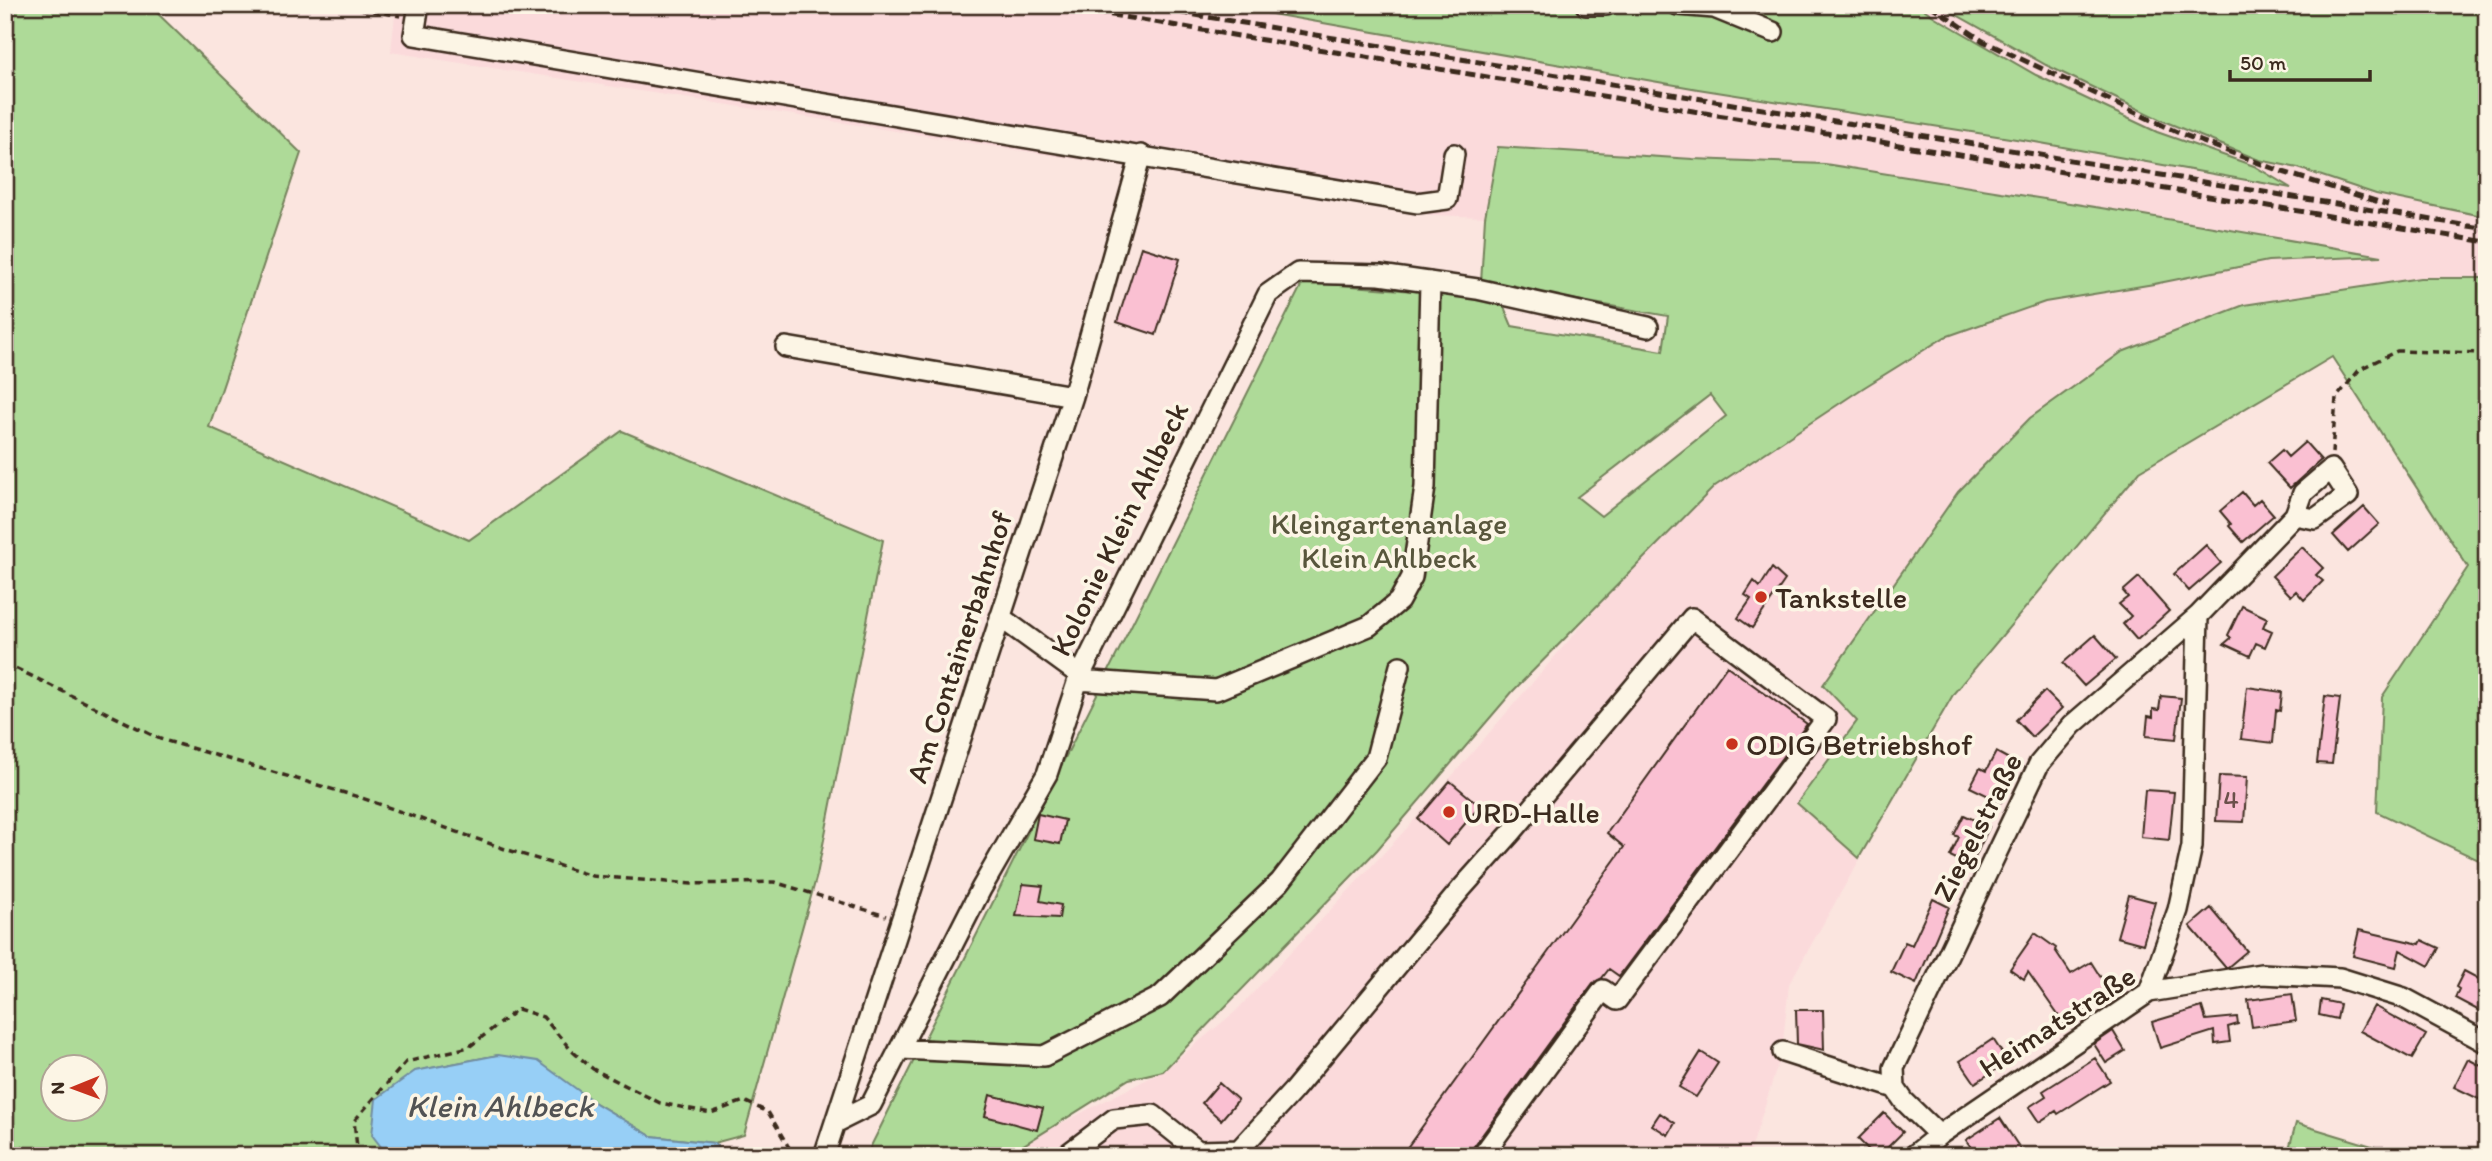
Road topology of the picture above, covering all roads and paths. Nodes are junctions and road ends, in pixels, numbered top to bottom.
1 (337, 5) edge
2 (1586, 5) edge
3 (1606, 5) edge
4 (1678, 5) edge
5 (418, 12) edge
6 (1773, 32) dead end
7 (1454, 154) dead end
8 (1141, 155) junction
9 (1430, 282) junction
10 (1648, 327) dead end
11 (786, 347) dead end
12 (2487, 353) edge
13 (1073, 396) junction
14 (2331, 469) junction
15 (2295, 515) junction
16 (2198, 616) junction
17 (1000, 617) junction
18 (5, 663) edge
19 (1399, 666) dead end
20 (1079, 678) junction
21 (901, 920) junction
22 (2149, 992) junction
23 (2487, 1043) edge
24 (902, 1049) junction
25 (1783, 1052) dead end
26 (1895, 1088) junction
27 (835, 1123) junction
28 (1939, 1135) junction
29 (358, 1156) edge
30 (794, 1156) edge
31 (824, 1156) edge
32 (1065, 1156) edge
33 (1482, 1156) edge
34 (1913, 1156) edge

1 - 5 path
2 - 3 street
4 - 6 street
5 - 8 street
7 - 8 street
8 - 13 street, Am Containerbahnhof
9 - 10 street, Kolonie Klein Ahlbeck
9 - 20 street, Kolonie Klein Ahlbeck
9 - 20 street
11 - 13 street
12 - 14 path
13 - 17 street, Am Containerbahnhof
14 - 15 street, Ziegelstraße
14 - 15 street
15 - 16 street, Ziegelstraße
16 - 22 street
16 - 26 street, Ziegelstraße
17 - 20 street
17 - 21 street, Am Containerbahnhof
18 - 21 path
19 - 24 street
20 - 24 street, Kolonie Klein Ahlbeck
21 - 27 street, Am Containerbahnhof
22 - 23 street, Heimatstraße
22 - 28 street, Heimatstraße
24 - 27 street, Kolonie Klein Ahlbeck
25 - 26 street
26 - 28 street
27 - 31 street, Am Containerbahnhof
28 - 34 street, Heimatstraße
29 - 30 path
32 - 33 street

